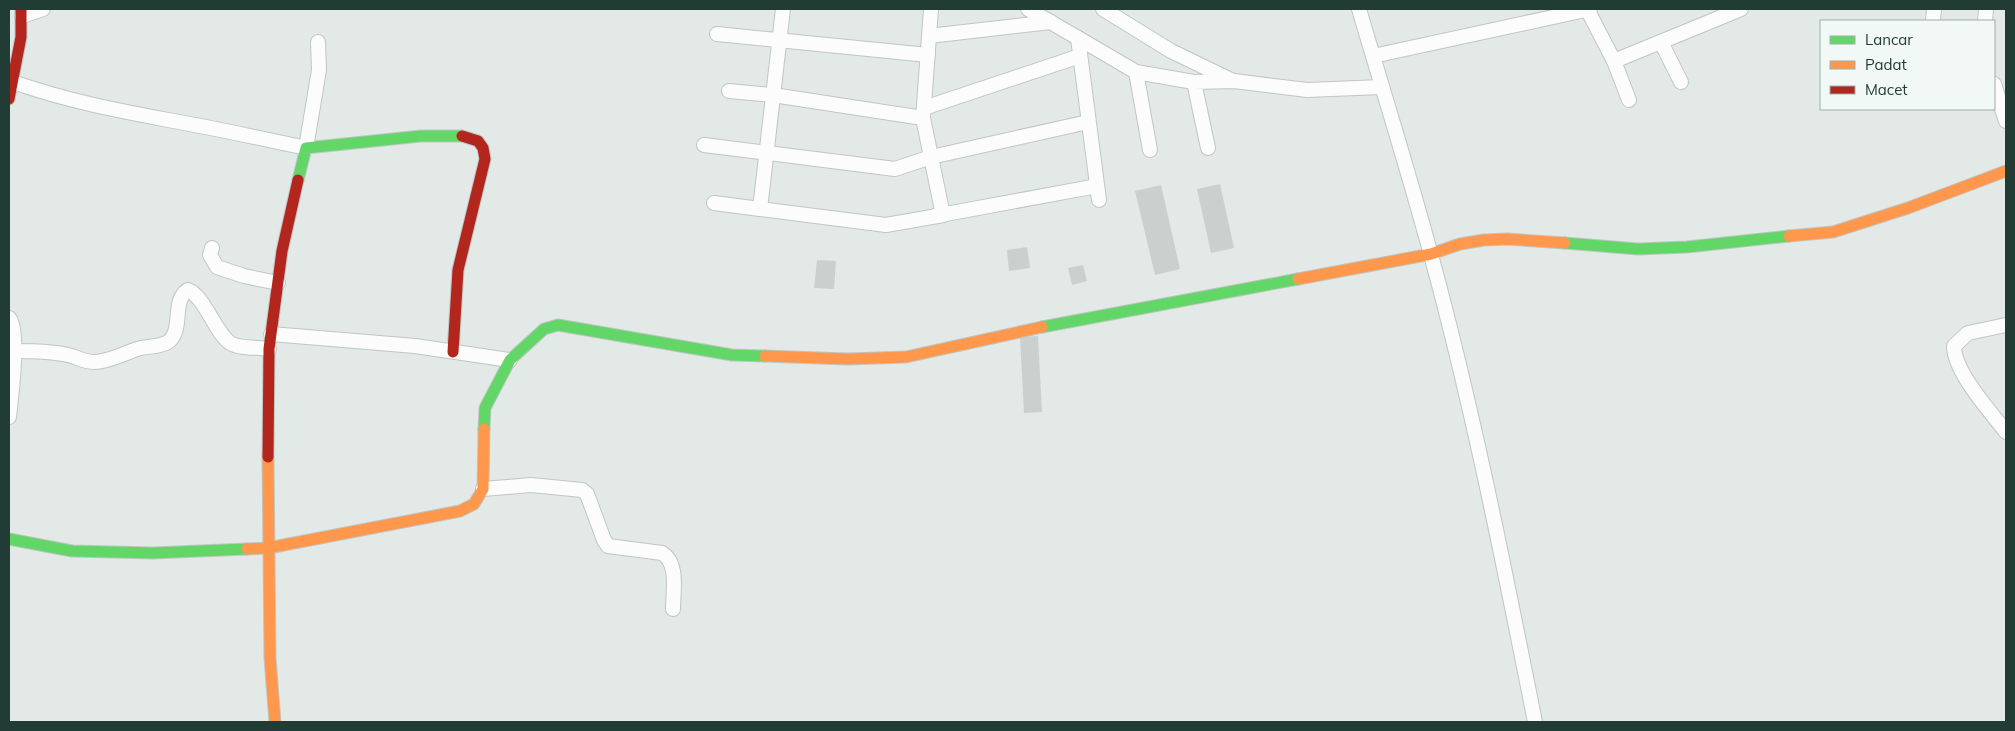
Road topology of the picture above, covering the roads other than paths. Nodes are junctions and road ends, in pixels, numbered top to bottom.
1 (43, 9) edge
2 (783, 9) edge
3 (931, 9) edge
4 (1028, 9) edge
5 (1103, 9) edge
6 (1359, 9) edge
7 (1588, 9) edge
8 (1741, 9) edge
9 (22, 13) edge
10 (1051, 22) junction
11 (717, 34) dead end
12 (929, 36) junction
13 (1078, 38) junction
14 (779, 41) junction
15 (318, 42) dead end
16 (1661, 42) junction
17 (928, 55) junction
18 (1080, 56) junction
19 (1373, 56) junction
20 (1614, 61) junction
21 (1136, 72) junction
22 (1234, 81) junction
23 (13, 82) junction
24 (1194, 82) junction
25 (1681, 82) dead end
26 (1382, 87) junction
27 (1995, 87) edge
28 (729, 91) dead end
29 (773, 95) junction
30 (9, 99) edge
31 (1630, 100) dead end
32 (924, 113) junction
33 (2006, 120) edge
34 (1088, 122) junction
35 (704, 145) dead end
36 (306, 148) junction
37 (1208, 148) dead end
38 (1150, 150) dead end
39 (766, 154) junction
40 (931, 157) junction
41 (2006, 172) edge
42 (714, 203) dead end
43 (760, 209) junction
44 (943, 215) junction
45 (908, 222) dead end
46 (212, 248) dead end
47 (1431, 254) junction
48 (278, 283) junction
49 (9, 318) edge
50 (2006, 325) edge
51 (272, 334) junction
52 (269, 349) junction
53 (14, 351) junction
54 (453, 352) junction
55 (510, 360) junction
56 (9, 417) edge
57 (2006, 432) edge
58 (484, 489) junction
59 (9, 539) edge
60 (268, 548) junction
61 (673, 609) dead end
62 (275, 722) edge
63 (1535, 722) edge

1 - 9 street
2 - 14 street
3 - 12 street
4 - 10 street
5 - 22 street
6 - 19 street
7 - 19 street
7 - 20 street
8 - 16 street
9 - 23 street
10 - 12 street
10 - 13 street
11 - 14 street
12 - 17 street
13 - 18 street
13 - 21 street
14 - 17 street
14 - 29 street
15 - 36 street
16 - 20 street
16 - 25 street
17 - 32 street
18 - 32 street
18 - 34 street
19 - 26 street
20 - 31 street
21 - 24 street
21 - 38 street
22 - 24 street
22 - 26 street
23 - 30 street
23 - 36 street
24 - 37 street
26 - 47 street
27 - 33 street
28 - 29 street
29 - 32 street
29 - 39 street
32 - 40 street
34 - 40 street
34 - 44 street
35 - 39 street
36 - 48 street
36 - 54 street
39 - 40 street
39 - 43 street
40 - 44 street
41 - 47 street
42 - 43 street
43 - 44 street
44 - 45 street
46 - 48 street
47 - 55 street
47 - 63 street
48 - 51 street
49 - 53 street
50 - 57 street
51 - 52 street
51 - 54 street
52 - 53 street
52 - 60 street
53 - 56 street
54 - 55 street
55 - 58 street
58 - 60 street
58 - 61 street
59 - 60 street
60 - 62 street

